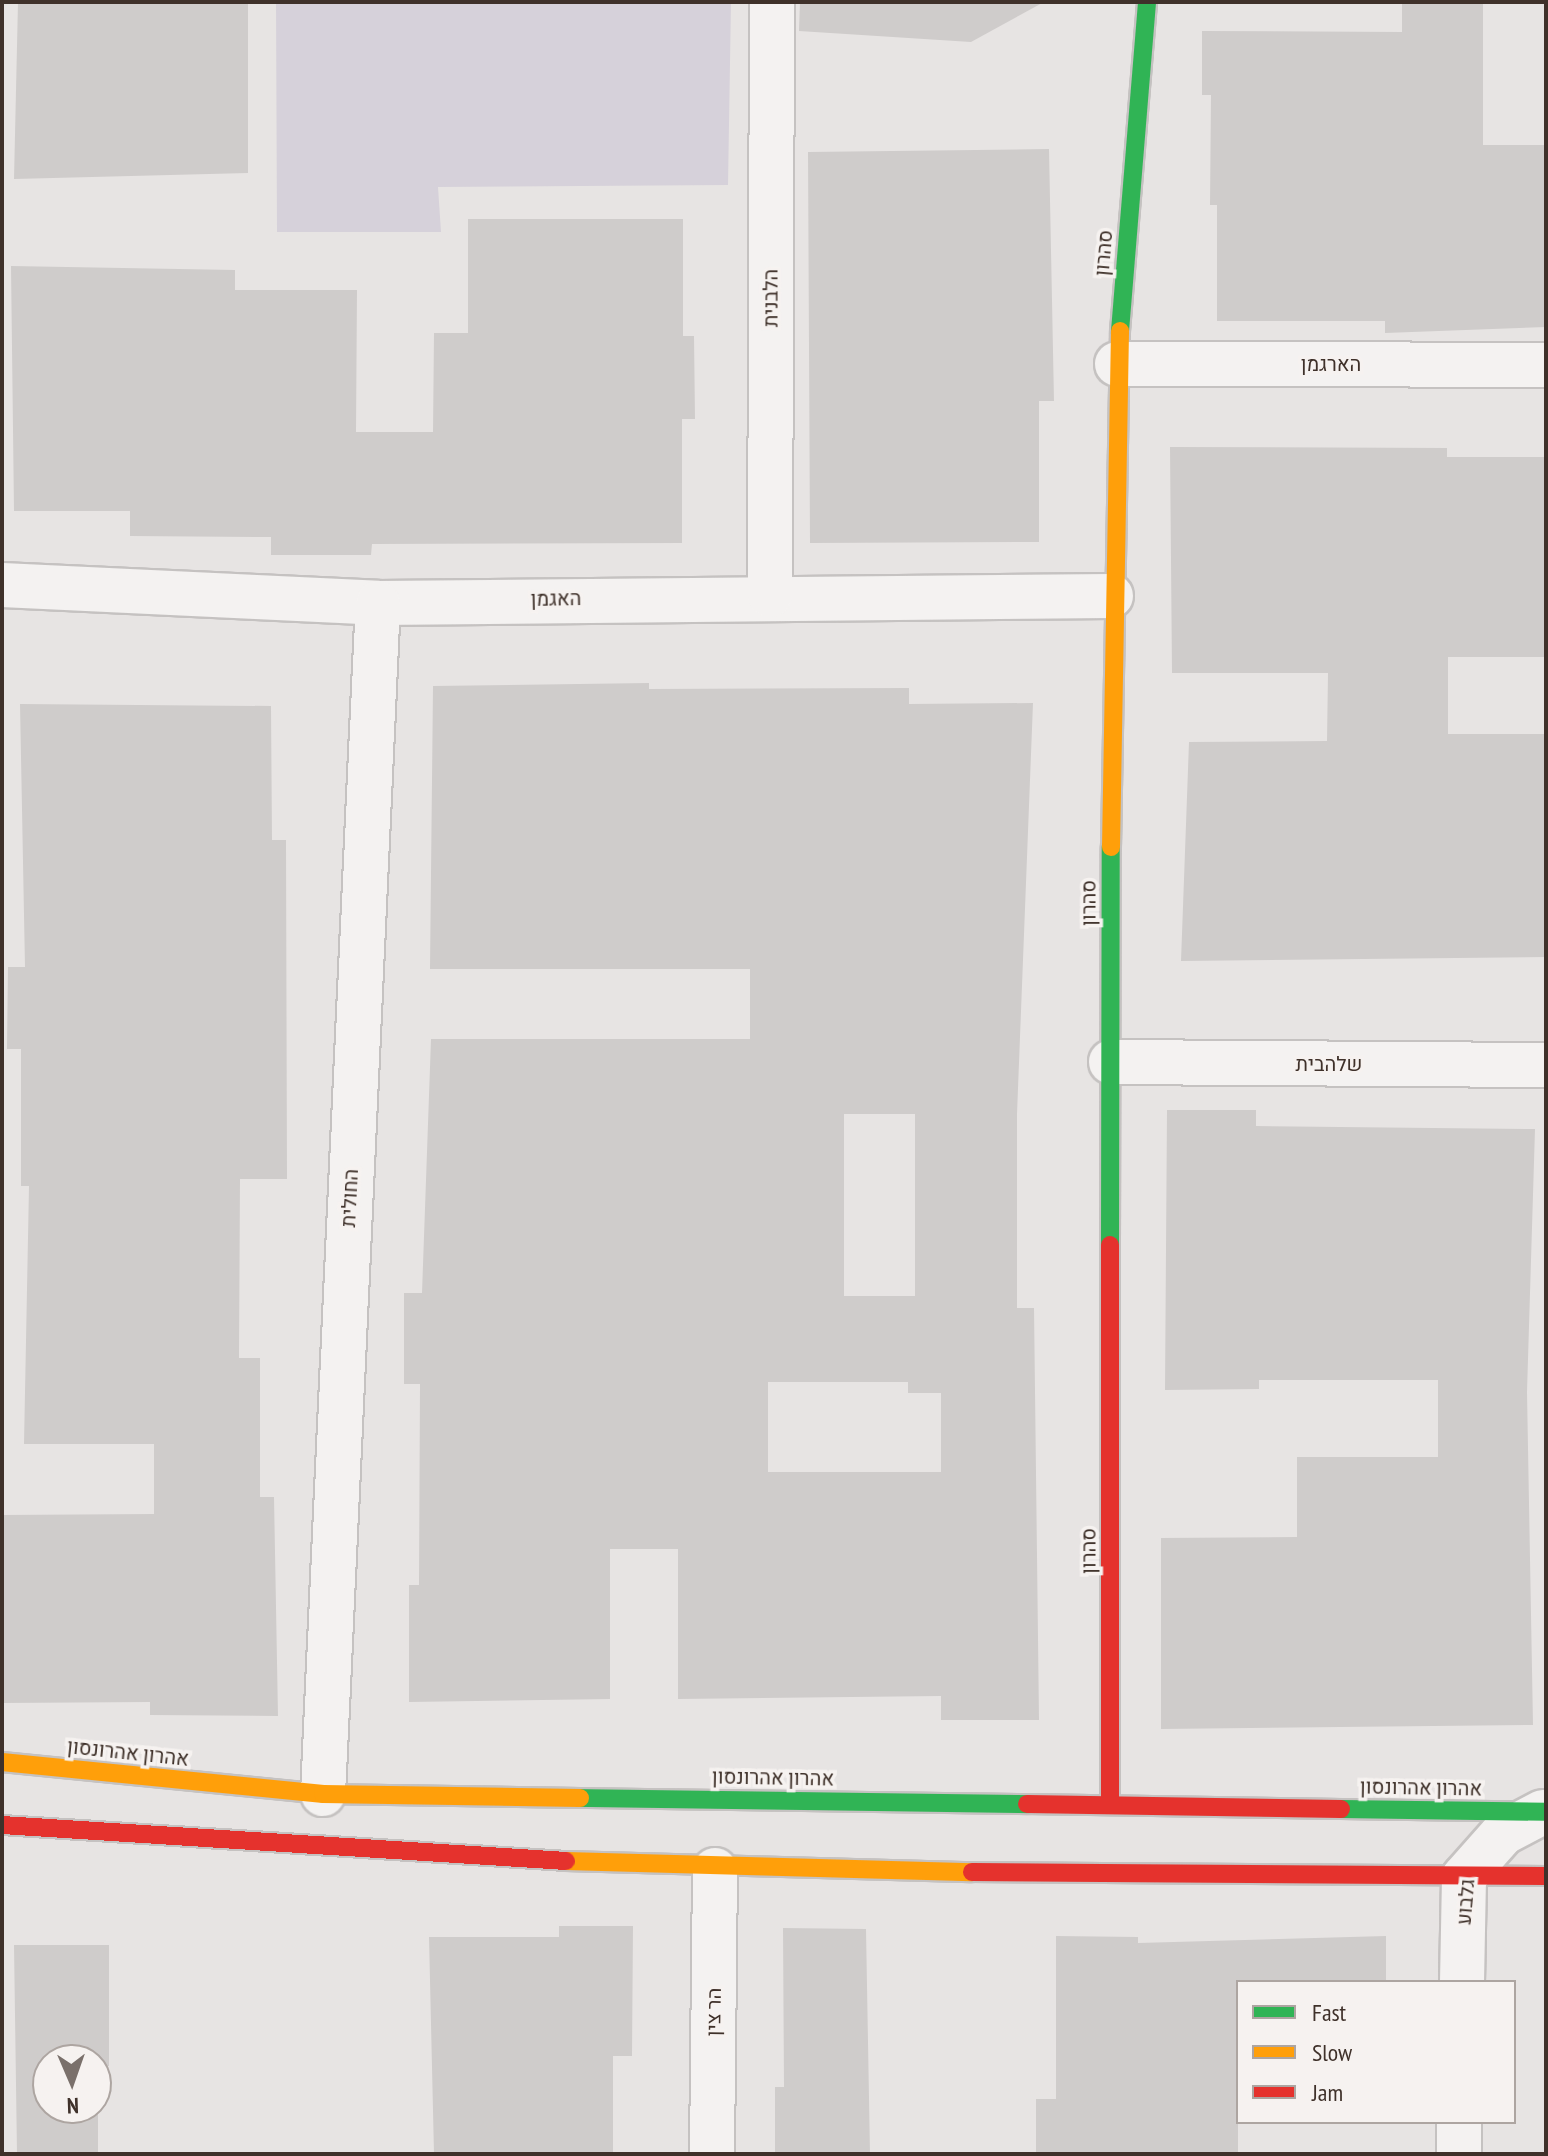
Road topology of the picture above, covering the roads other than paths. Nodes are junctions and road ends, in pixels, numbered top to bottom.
1 (772, 2) edge
2 (1147, 2) edge
3 (1117, 364) junction
4 (1546, 365) edge
5 (2, 585) edge
6 (770, 595) junction
7 (1111, 596) junction
8 (378, 603) junction
9 (1111, 1062) junction
10 (1546, 1065) edge
11 (2, 1762) edge
12 (323, 1794) junction
13 (1110, 1805) junction
14 (1545, 1812) edge
15 (2, 1825) edge
16 (715, 1870) junction
17 (1546, 1876) edge
18 (1464, 1877) junction
19 (1462, 1980) edge
20 (1459, 2124) edge
21 (712, 2154) edge
22 (1459, 2154) edge

1 - 6 street, הלבנית
2 - 3 street, סהרון
3 - 4 street, הארגמן
3 - 7 street, סהרון
5 - 8 street, האגמן
6 - 7 street, האגמן
6 - 8 street, האגמן
7 - 9 street, סהרון
8 - 12 street, החולית
9 - 10 street, שלהבית
9 - 13 street, סהרון
11 - 12 street, אהרון אהרונסון
12 - 13 street, אהרון אהרונסון
13 - 14 street, אהרון אהרונסון
14 - 18 street, גלבוע
15 - 16 street
16 - 18 street
16 - 21 street, הר צין
17 - 18 street
18 - 19 street, גלבוע
20 - 22 street

